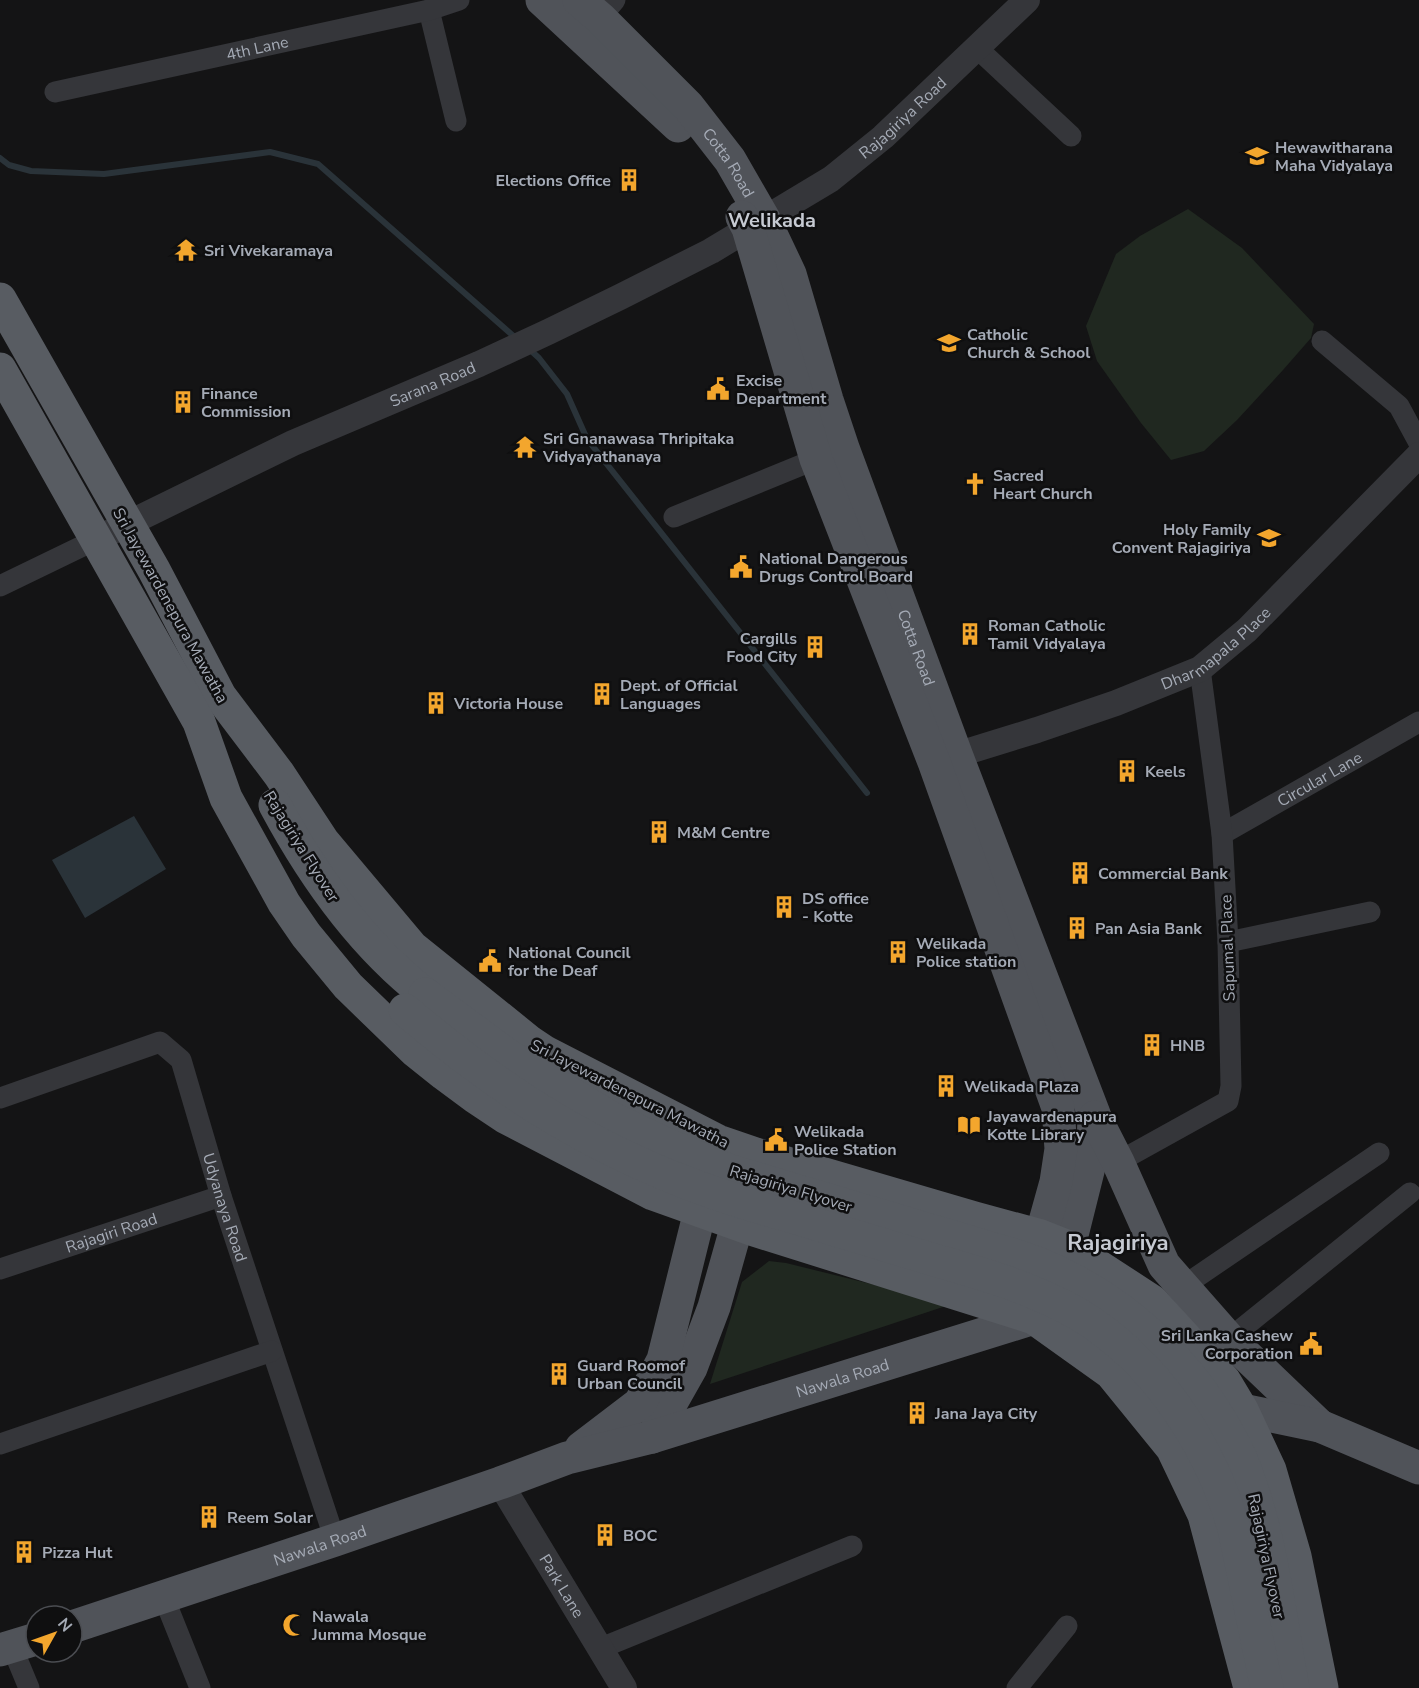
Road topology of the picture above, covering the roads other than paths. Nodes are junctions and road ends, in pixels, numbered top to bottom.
1 (459, 0) edge
2 (542, 0) edge
3 (1027, 0) edge
4 (598, 6) edge
5 (429, 10) junction
6 (976, 48) junction
7 (653, 88) junction
8 (56, 92) dead end
9 (456, 121) dead end
10 (1071, 136) dead end
11 (756, 224) junction
12 (0, 299) edge
13 (1322, 341) dead end
14 (0, 369) edge
15 (1419, 442) edge
16 (830, 453) junction
17 (1419, 455) edge
18 (674, 517) dead end
19 (127, 524) junction
20 (97, 539) junction
21 (0, 586) edge
22 (1200, 669) junction
23 (220, 696) junction
24 (199, 722) junction
25 (1419, 722) edge
26 (945, 758) junction
27 (1222, 834) junction
28 (1370, 912) dead end
29 (1228, 942) junction
30 (545, 1052) junction
31 (0, 1098) edge
32 (1092, 1111) junction
33 (505, 1117) junction
34 (1059, 1117) junction
35 (718, 1141) junction
36 (1379, 1153) dead end
37 (756, 1154) junction
38 (1118, 1162) junction
39 (1410, 1193) dead end
40 (221, 1196) junction
41 (699, 1212) junction
42 (738, 1225) junction
43 (1055, 1242) junction
44 (0, 1269) edge
45 (1173, 1276) junction
46 (1034, 1318) junction
47 (1229, 1339) junction
48 (272, 1351) junction
49 (1224, 1380) junction
50 (1242, 1410) junction
51 (1320, 1426) junction
52 (651, 1437) junction
53 (0, 1444) edge
54 (567, 1458) junction
55 (1419, 1468) edge
56 (500, 1483) junction
57 (335, 1540) junction
58 (852, 1546) dead end
59 (164, 1598) junction
60 (84, 1623) edge
61 (1068, 1626) dead end
62 (16, 1645) edge
63 (601, 1648) junction
64 (29, 1688) edge
65 (200, 1688) edge
66 (624, 1688) edge
67 (1017, 1688) edge
68 (1250, 1688) edge
69 (1267, 1688) edge
70 (1293, 1688) edge
71 (1322, 1688) edge

1 - 5 street, 4th Lane
2 - 7 main road, Cotta Road
3 - 6 street, Rajagiriya Road
4 - 7 main road, Cotta Road
5 - 8 street, 4th Lane
5 - 9 street
6 - 10 street
6 - 11 street, Rajagiriya Road
7 - 11 main road, Cotta Road
11 - 16 main road, Cotta Road
11 - 19 street, Sarana Road
12 - 19 highway, Sri Jayewardenepura Mawatha
13 - 15 street
14 - 20 highway, Sri Jayewardenepura Mawatha
16 - 18 street
16 - 26 main road, Cotta Road
17 - 22 street, Dharmapala Place
19 - 20 street, Sarana Road
19 - 23 highway, Sri Jayewardenepura Mawatha
20 - 21 street
20 - 24 highway, Sri Jayewardenepura Mawatha
22 - 26 street, Dharmapala Place
22 - 27 street, Sapumal Place
23 - 30 highway, Sri Jayewardenepura Mawatha
23 - 70 highway, Rajagiriya Flyover, bridge
24 - 33 highway, Sri Jayewardenepura Mawatha
24 - 69 highway, Rajagiriya Flyover, bridge
25 - 27 street, Circular Lane
26 - 32 main road, Cotta Road
26 - 34 main road, Cotta Road
27 - 29 street, Sapumal Place
28 - 29 street
29 - 38 street, Sapumal Place
30 - 33 highway
30 - 35 highway, Sri Jayewardenepura Mawatha
31 - 40 street, Udyanaya Road
32 - 34 main road
32 - 38 main road
32 - 43 main road, Cotta Road
33 - 41 highway, Sri Jayewardenepura Mawatha
34 - 43 main road, Cotta Road
35 - 37 highway, Sri Jayewardenepura Mawatha
35 - 41 main road, Nawala Road
36 - 45 street
37 - 42 main road
37 - 43 highway, Sri Jayewardenepura Mawatha
38 - 45 main road
39 - 47 street
40 - 44 street, Rajagiri Road
40 - 48 street, Udyanaya Road
41 - 42 highway, Sri Jayewardenepura Mawatha
41 - 54 main road, Nawala Road
42 - 46 highway, Sri Jayewardenepura Mawatha
42 - 52 main road
43 - 46 main road
43 - 49 highway, Sri Jayewardenepura Mawatha
45 - 47 main road
45 - 49 main road
46 - 52 main road, Nawala Road
46 - 68 highway, Sri Jayewardenepura Mawatha
47 - 51 main road
48 - 53 street
48 - 57 street, Udyanaya Road
49 - 50 highway, Sri Jayewardenepura Mawatha
50 - 51 main road
50 - 71 highway, Sri Jayewardenepura Mawatha
51 - 55 main road
52 - 54 main road, Nawala Road
54 - 56 main road, Nawala Road
56 - 57 main road, Nawala Road
56 - 63 street, Park Lane
57 - 59 main road, Nawala Road
58 - 63 street
59 - 60 main road, Nawala Road
59 - 65 street
61 - 67 street
62 - 64 street
63 - 66 street, Park Lane

